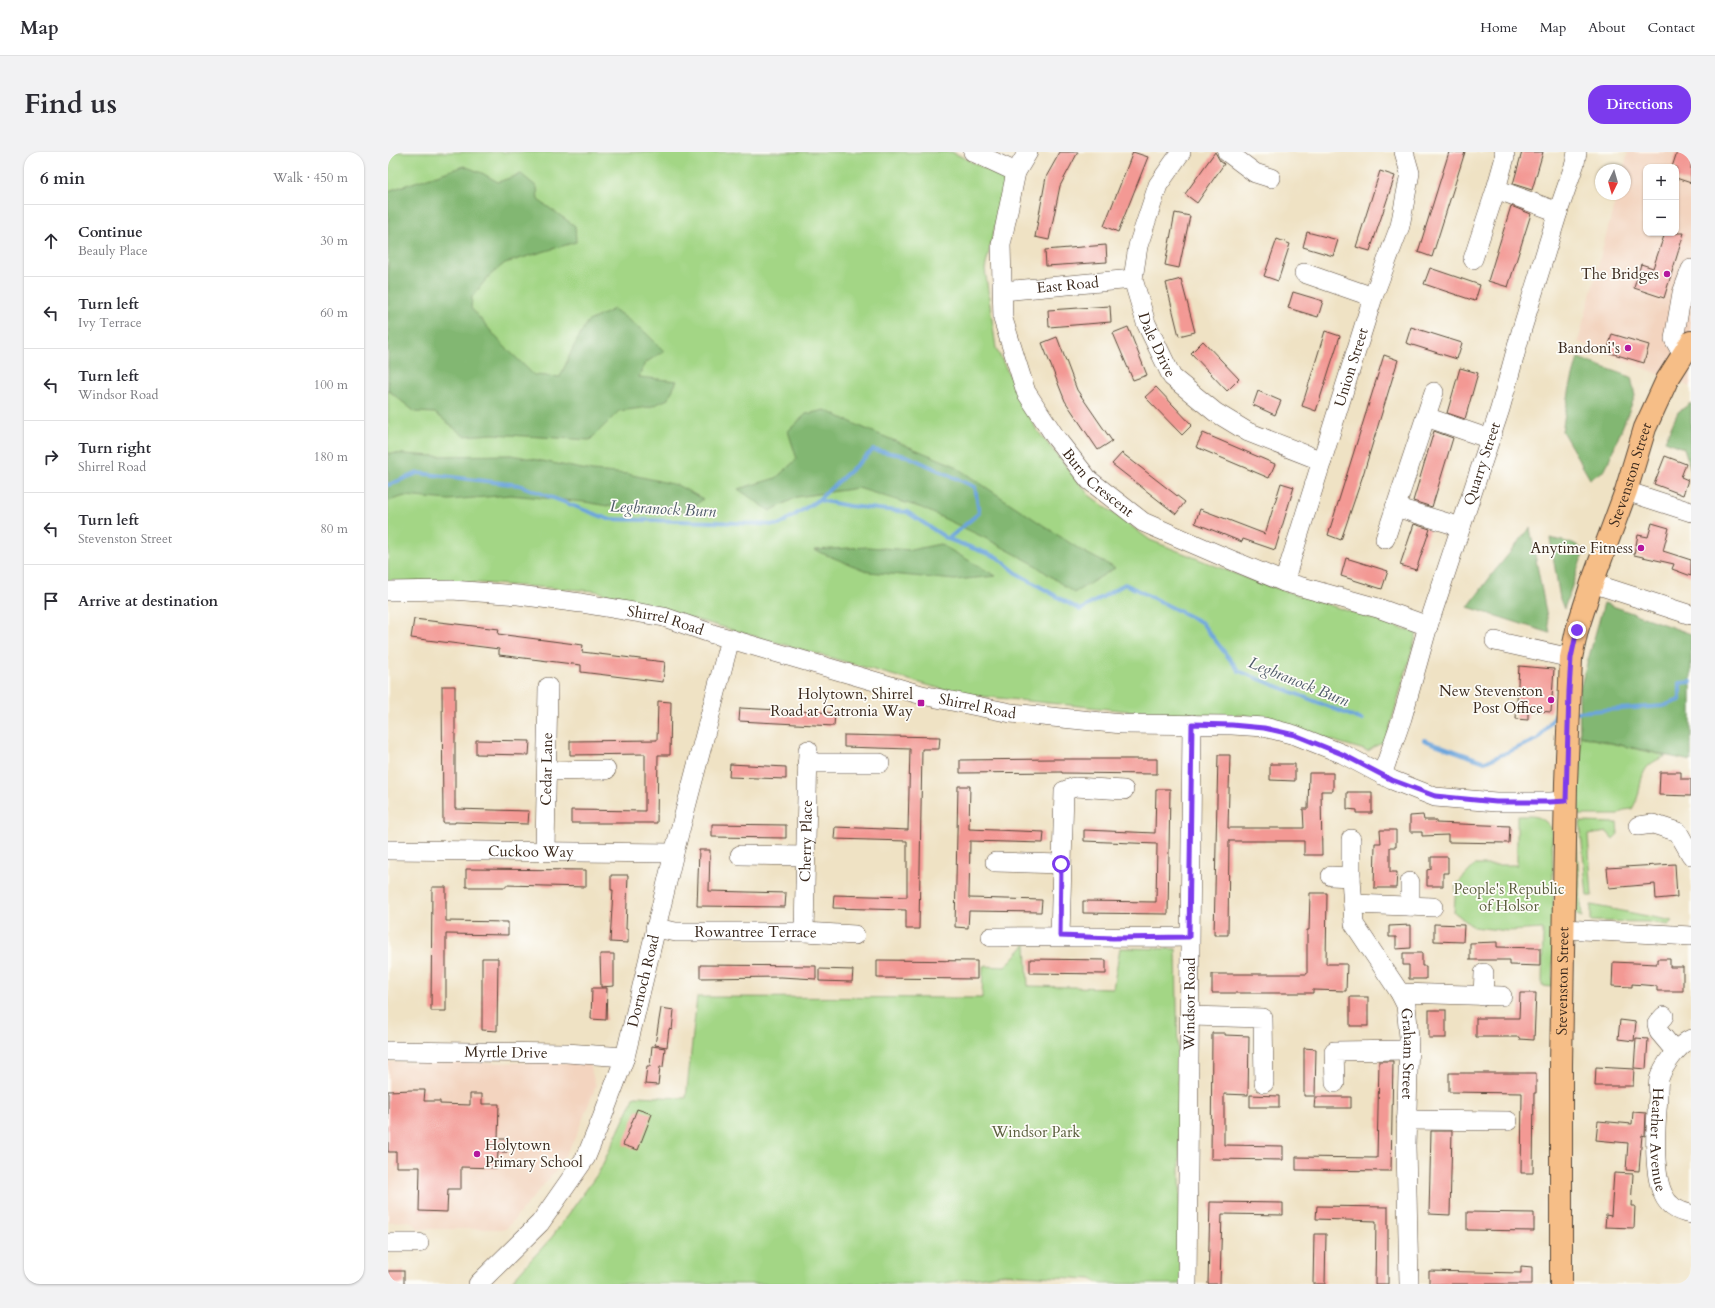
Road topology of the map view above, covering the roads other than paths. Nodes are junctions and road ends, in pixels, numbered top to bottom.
1 (973, 152) edge
2 (1028, 152) edge
3 (1181, 152) edge
4 (1227, 152) edge
5 (1404, 152) edge
6 (1504, 152) edge
7 (1577, 152) edge
8 (1016, 172) junction
9 (1271, 178) dead end
10 (1496, 189) junction
11 (1558, 212) junction
12 (1473, 259) dead end
13 (1691, 269) edge
14 (1304, 273) dead end
15 (1133, 279) junction
16 (1003, 291) junction
17 (1373, 298) junction
18 (1687, 349) edge
19 (1434, 392) dead end
20 (1426, 417) junction
21 (1490, 439) junction
22 (1322, 461) junction
23 (1626, 491) junction
24 (1395, 507) junction
25 (1691, 512) edge
26 (1461, 527) junction
27 (1385, 539) dead end
28 (1284, 582) junction
29 (1592, 584) junction
30 (388, 591) edge
31 (1691, 615) edge
32 (1428, 626) junction
33 (730, 639) junction
34 (1495, 641) dead end
35 (1571, 658) junction
36 (548, 687) dead end
37 (1192, 724) junction
38 (880, 763) dead end
39 (606, 770) dead end
40 (547, 771) junction
41 (1382, 775) junction
42 (1124, 790) dead end
43 (1566, 801) junction
44 (1638, 826) dead end
45 (1351, 839) dead end
46 (388, 850) edge
47 (545, 850) junction
48 (674, 853) junction
49 (740, 855) dead end
50 (1691, 855) edge
51 (805, 856) junction
52 (995, 862) dead end
53 (1061, 864) junction
54 (1330, 876) dead end
55 (1350, 877) junction
56 (1410, 882) dead end
57 (1353, 904) junction
58 (1410, 906) junction
59 (1433, 907) dead end
60 (655, 928) junction
61 (1564, 929) junction
62 (1690, 931) edge
63 (804, 932) junction
64 (855, 935) dead end
65 (1060, 936) junction
66 (1189, 937) junction
67 (1000, 942) dead end
68 (1484, 973) dead end
69 (1400, 993) junction
70 (1483, 996) junction
71 (1502, 996) dead end
72 (1190, 1016) junction
73 (1664, 1016) dead end
74 (1691, 1039) edge
75 (1408, 1050) junction
76 (388, 1051) edge
77 (1675, 1051) junction
78 (625, 1057) junction
79 (1264, 1083) dead end
80 (1335, 1083) dead end
81 (1406, 1120) junction
82 (1508, 1121) dead end
83 (1691, 1214) edge
84 (388, 1243) edge
85 (419, 1243) dead end
86 (478, 1284) edge
87 (1187, 1284) edge
88 (1409, 1284) edge
89 (1561, 1284) edge

1 - 8 street
2 - 8 street, Burn Crescent
3 - 15 street, Dale Drive
4 - 9 street
5 - 17 street, Union Street
6 - 10 street
7 - 11 street, Quarry Street
8 - 16 street, Burn Crescent
10 - 11 street
10 - 12 street
11 - 21 street, Quarry Street
13 - 18 street
14 - 17 street
15 - 16 street, East Road
15 - 22 street, Dale Drive
16 - 28 street, Burn Crescent
17 - 22 street, Union Street
18 - 23 main road, Stevenston Street
19 - 20 street
20 - 21 street
20 - 24 street
21 - 26 street, Quarry Street
22 - 28 street, Union Street
23 - 25 street
23 - 29 main road, Stevenston Street
24 - 26 street
24 - 27 street
26 - 32 street, Quarry Street
28 - 32 street, Burn Crescent
29 - 31 street
29 - 35 main road, Stevenston Street
30 - 33 street, Shirrel Road
32 - 41 street, Quarry Street
33 - 37 street, Shirrel Road
33 - 48 street, Dornoch Road
34 - 35 street
35 - 43 main road, Stevenston Street
36 - 40 street, Cedar Lane
37 - 41 street, Shirrel Road
37 - 66 street, Windsor Road
38 - 51 street, Cherry Place
39 - 40 street
40 - 47 street, Cedar Lane
41 - 43 street, Shirrel Road
42 - 53 street
43 - 61 main road, Stevenston Street
44 - 50 street
45 - 55 street, Graham Street
46 - 47 street, Cuckoo Way
47 - 48 street, Cuckoo Way
48 - 60 street, Dornoch Road
49 - 51 street
51 - 63 street, Cherry Place
52 - 53 street
53 - 65 street
54 - 55 street
55 - 57 street, Graham Street
56 - 58 street
57 - 58 street
57 - 69 street, Graham Street
58 - 59 street
60 - 63 street, Rowantree Terrace
60 - 78 street, Dornoch Road
61 - 62 street
61 - 89 main road, Stevenston Street
63 - 64 street, Rowantree Terrace
65 - 66 street
65 - 67 street
66 - 72 street, Windsor Road
68 - 70 street
69 - 70 street
69 - 75 street, Graham Street
70 - 71 street
72 - 79 street
72 - 87 street, Windsor Road
73 - 77 street
74 - 77 street, Heather Avenue
75 - 80 street
75 - 81 street, Graham Street
76 - 78 street, Myrtle Drive
77 - 83 street, Heather Avenue
78 - 86 street, Dornoch Road
81 - 82 street
81 - 88 street, Graham Street
84 - 85 street

